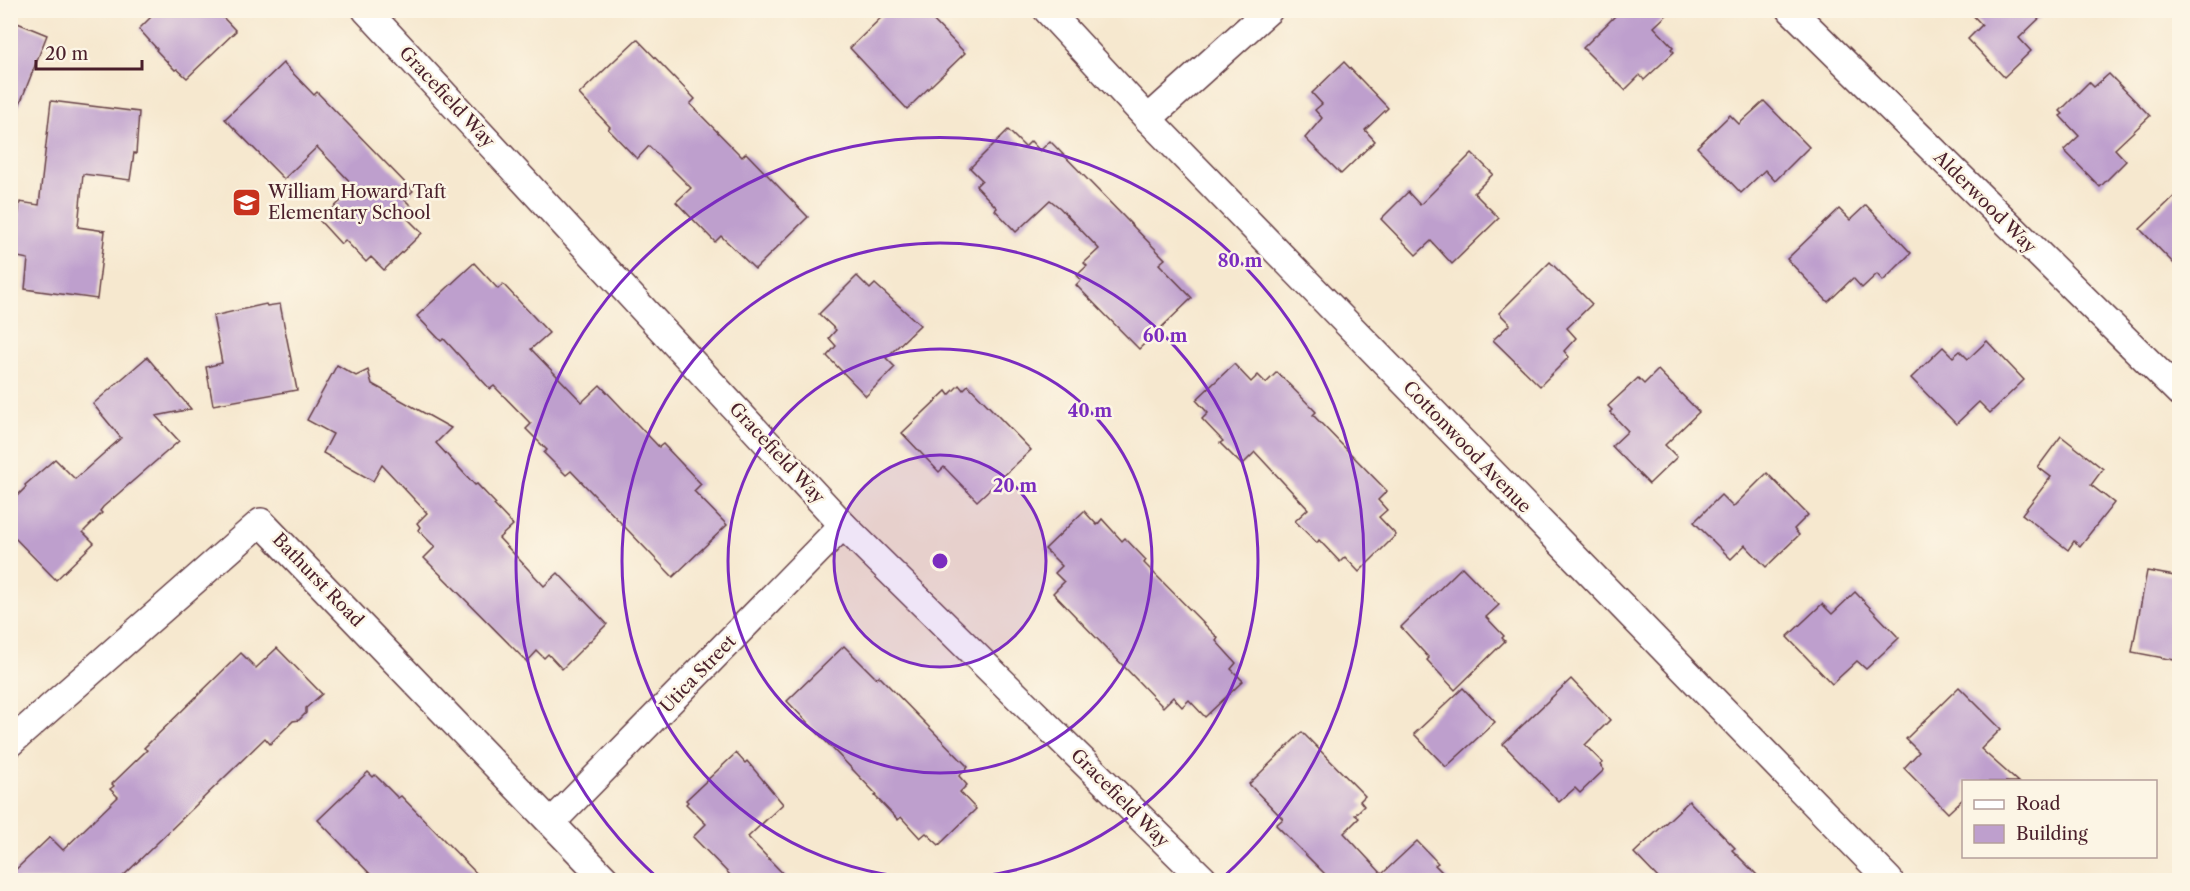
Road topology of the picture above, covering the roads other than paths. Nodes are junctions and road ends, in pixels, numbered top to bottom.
1 (366, 10) edge
2 (1047, 10) edge
3 (1269, 10) edge
4 (1791, 10) edge
5 (1148, 119) junction
6 (2180, 393) edge
7 (843, 525) junction
8 (10, 743) edge
9 (552, 822) junction
10 (606, 880) edge
11 (1204, 880) edge
12 (1889, 880) edge

1 - 7 street, Gracefield Way
2 - 5 street, Cottonwood Avenue
3 - 5 street
4 - 6 street, Alderwood Way
5 - 12 street, Cottonwood Avenue
7 - 9 street, Utica Street
7 - 11 street, Gracefield Way
8 - 9 street, Bathurst Road
9 - 10 street, Bathurst Road

